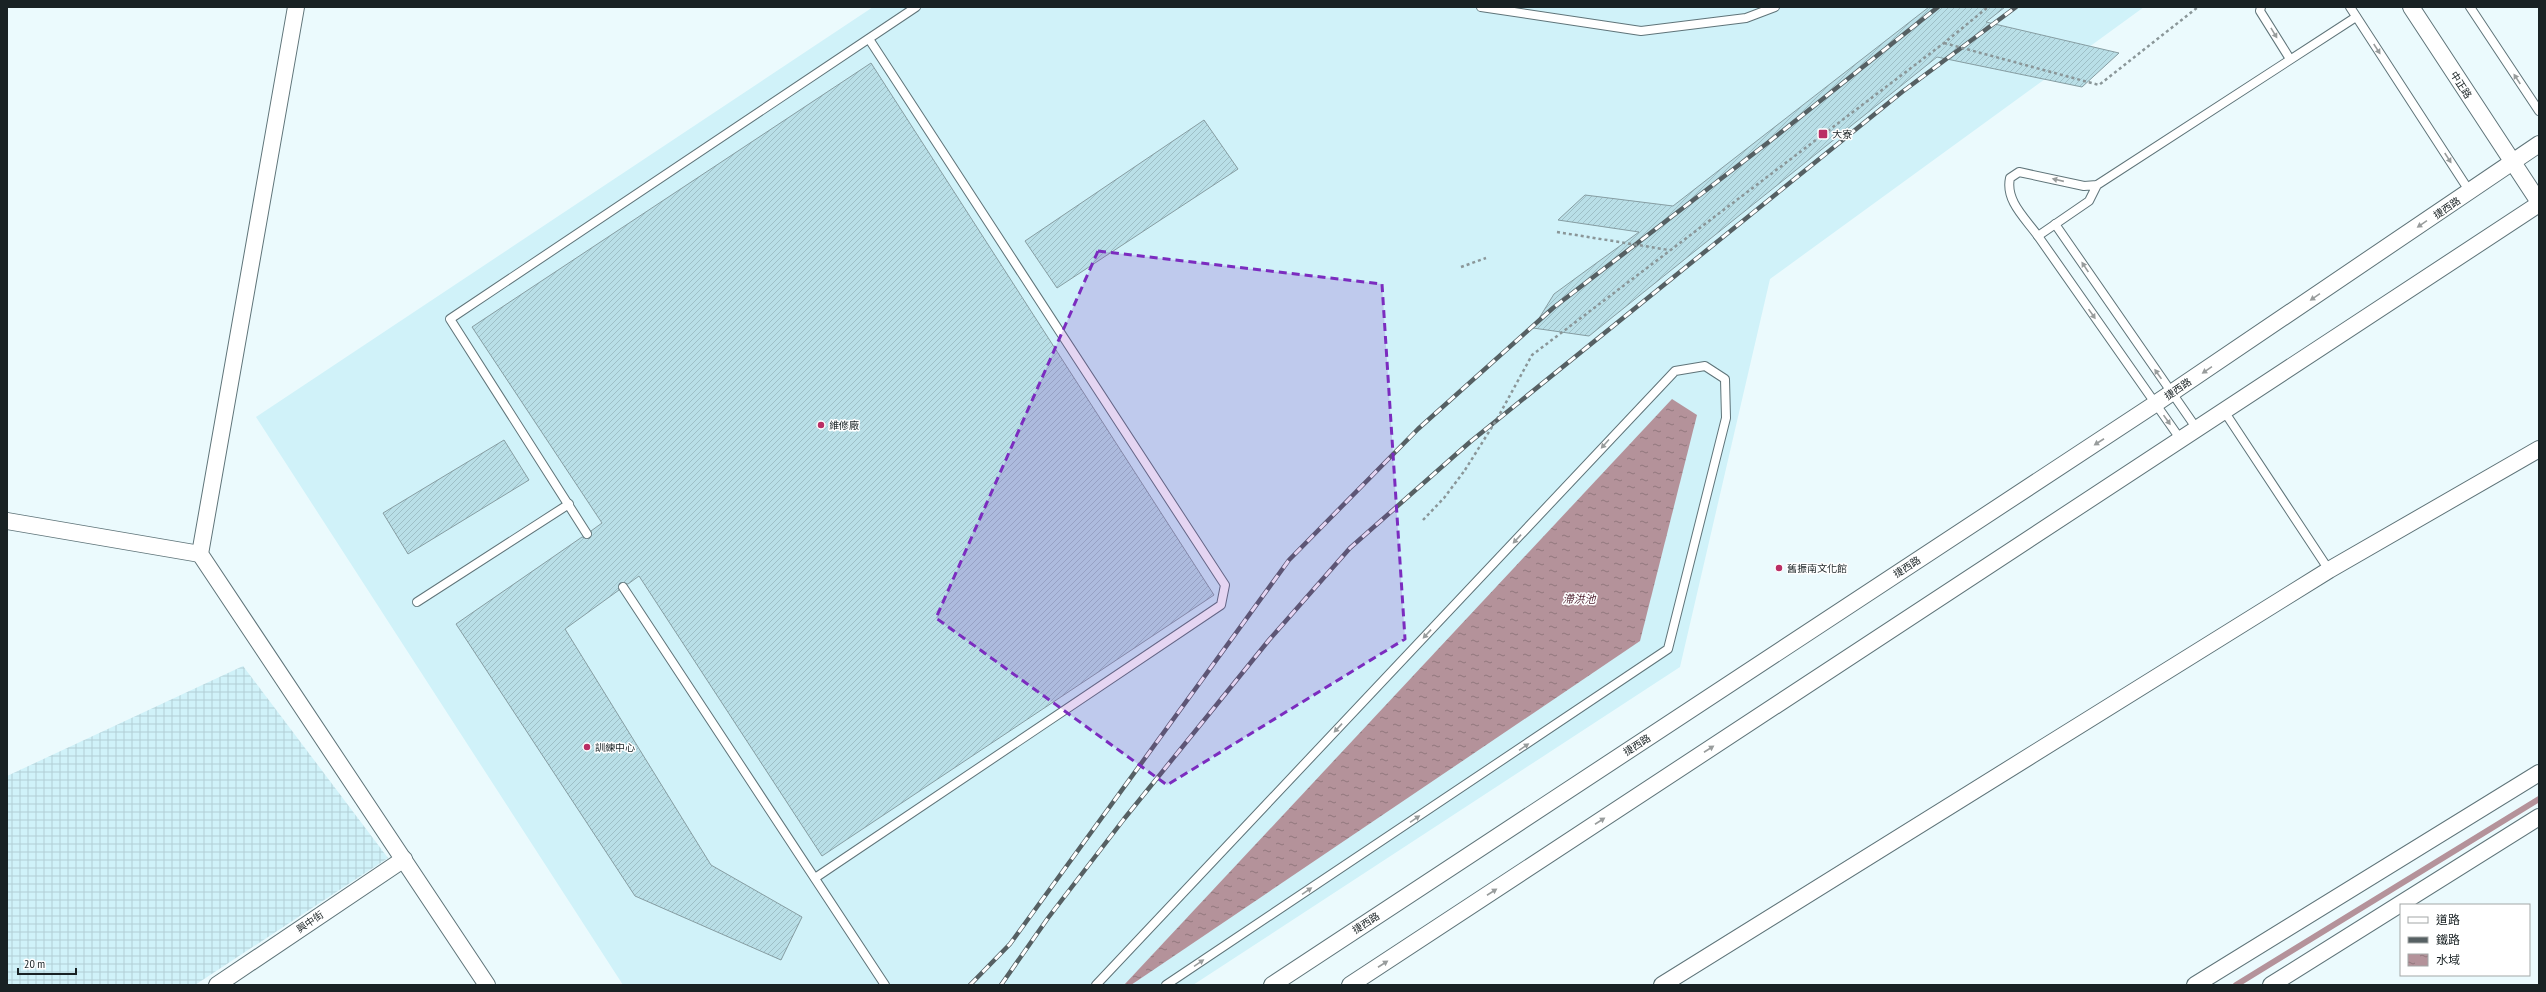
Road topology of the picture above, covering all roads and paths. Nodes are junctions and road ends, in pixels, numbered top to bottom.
1 (296, 7) edge
2 (916, 7) edge
3 (1481, 7) edge
4 (1775, 7) edge
5 (1988, 7) edge
6 (2198, 7) edge
7 (2261, 7) edge
8 (2350, 7) edge
9 (2411, 7) edge
10 (2470, 7) edge
11 (2356, 17) junction
12 (869, 39) junction
13 (1944, 43) junction
14 (2290, 59) junction
15 (2539, 111) edge
16 (2539, 144) edge
17 (2512, 162) junction
18 (2097, 185) junction
19 (2470, 192) junction
20 (2539, 203) edge
21 (2055, 224) junction
22 (1557, 232) dead end
23 (2038, 236) junction
24 (1669, 250) junction
25 (1486, 258) dead end
26 (1461, 267) dead end
27 (2171, 394) junction
28 (2155, 404) junction
29 (2224, 411) junction
30 (2197, 429) junction
31 (2181, 440) junction
32 (2539, 449) edge
33 (569, 504) junction
34 (1422, 520) dead end
35 (7, 521) edge
36 (587, 534) dead end
37 (200, 554) junction
38 (2329, 570) junction
39 (623, 587) dead end
40 (417, 602) dead end
41 (2539, 772) edge
42 (2539, 817) edge
43 (404, 859) junction
44 (815, 878) junction
45 (2400, 904) edge
46 (2401, 904) edge
47 (217, 985) edge
48 (487, 985) edge
49 (885, 985) edge
50 (1096, 985) edge
51 (1166, 985) edge
52 (1272, 985) edge
53 (1350, 985) edge
54 (1662, 985) edge
55 (2195, 985) edge
56 (2272, 985) edge

1 - 37 street
2 - 12 lane
3 - 4 lane
5 - 13 path
6 - 13 path, bridge
7 -> 14 lane
8 - 11 lane
9 - 17 street, 中正路
15 -> 10 lane
11 - 14 lane
11 -> 19 lane
12 - 33 lane
12 - 44 lane
13 - 24 path
14 - 18 lane
16 - 17 street, 捷西路
17 - 19 street, 捷西路
17 - 20 street, 中正路
18 - 21 lane
18 -> 23 lane
19 -> 27 street, 捷西路
20 - 29 street
21 - 23 lane
27 -> 21 lane
22 - 24 path, bridge
23 -> 28 lane
24 - 34 path, bridge
25 - 26 path
27 - 28 street, 捷西路
27 - 30 lane
28 -> 31 lane
28 -> 52 street, 捷西路
29 - 30 street
29 - 38 lane
30 - 31 street
53 -> 31 street
32 - 38 street
33 - 36 lane
33 - 40 lane
35 - 37 street
37 - 43 street
38 - 54 street
39 - 44 lane
41 - 55 street
42 - 46 street
43 - 47 street, 興中街
43 - 48 street
44 - 49 lane
45 - 56 street
51 -> 50 lane

